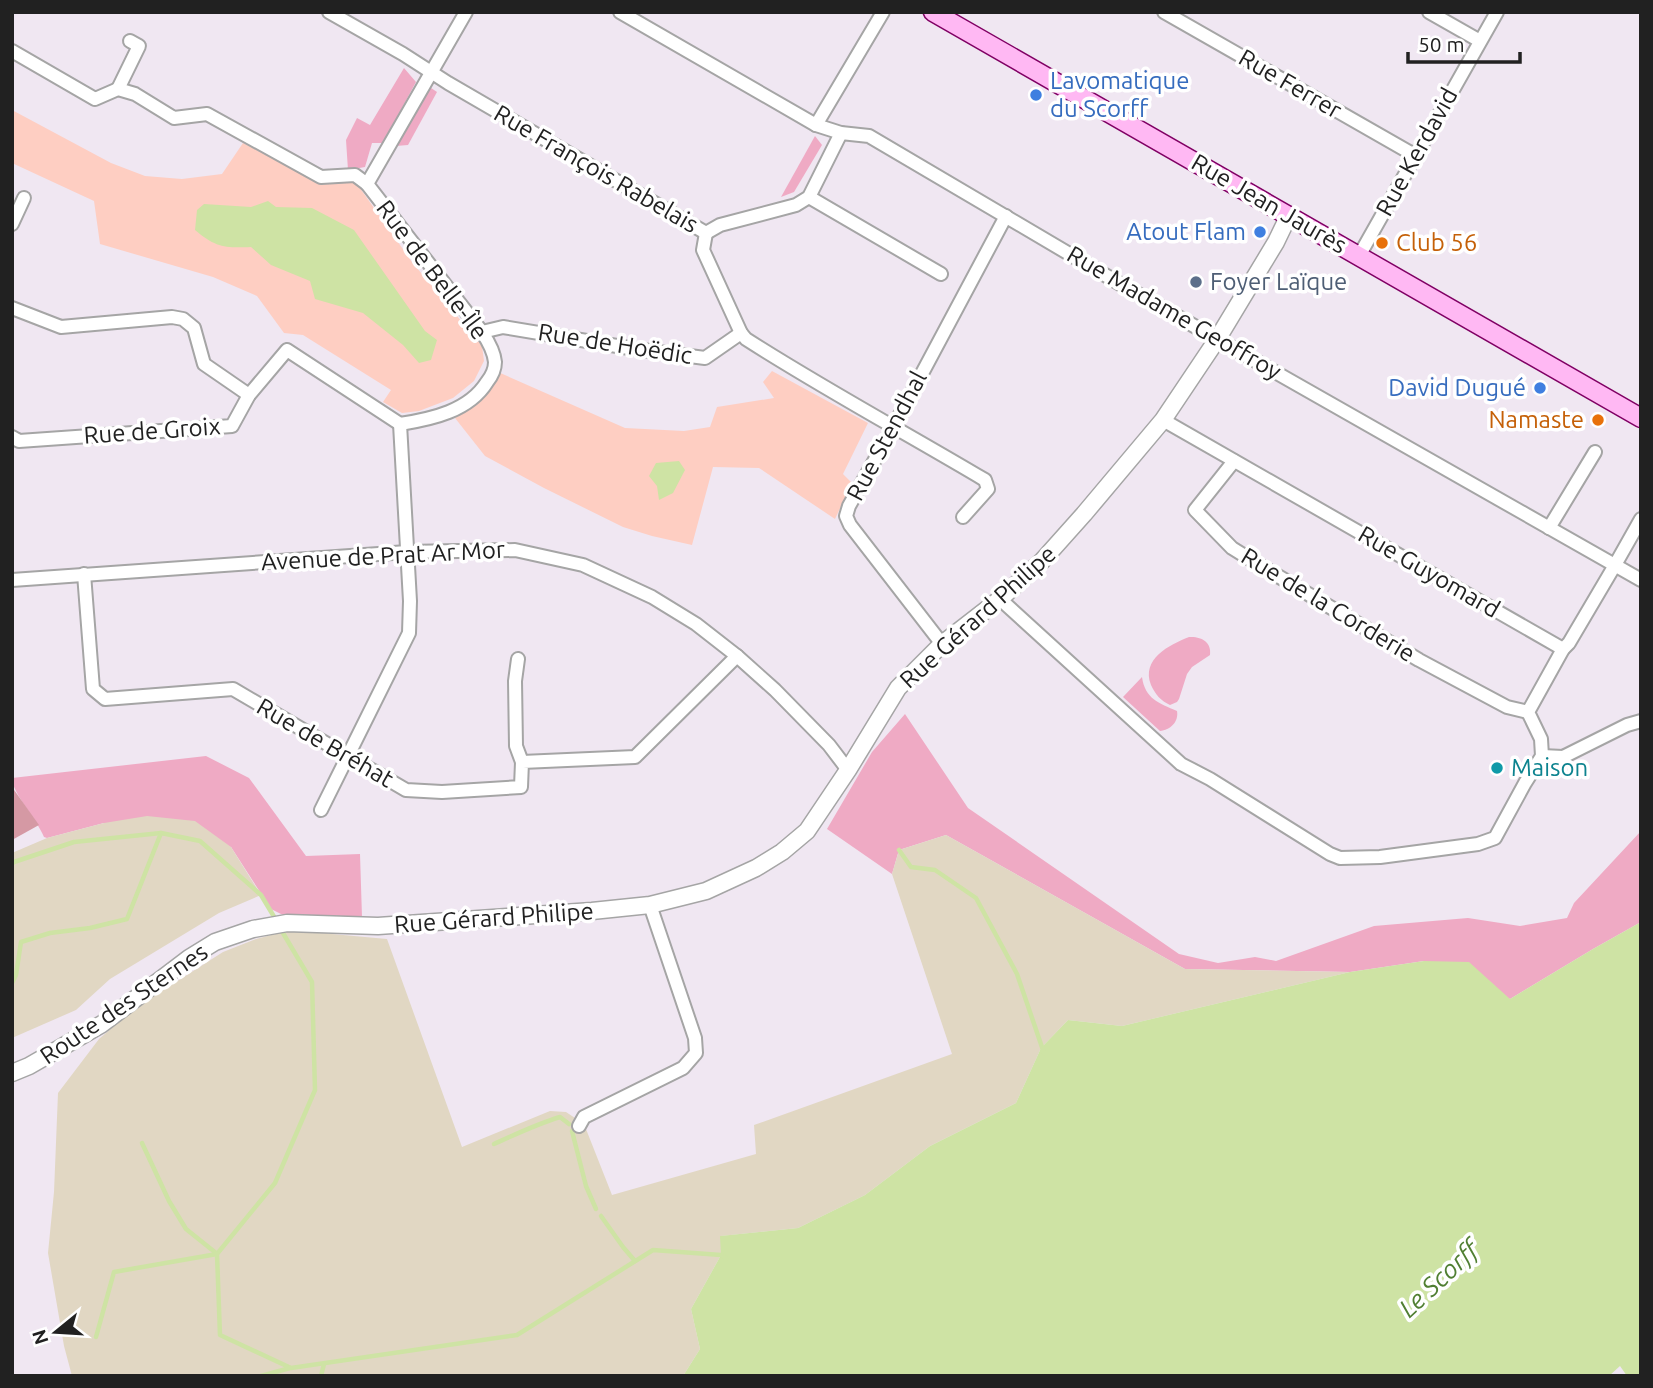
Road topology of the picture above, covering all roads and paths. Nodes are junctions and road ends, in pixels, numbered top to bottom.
1 (329, 12) edge
2 (466, 12) edge
3 (620, 12) edge
4 (883, 12) edge
5 (933, 12) edge
6 (1164, 12) edge
7 (1429, 12) edge
8 (1497, 12) edge
9 (130, 41) dead end
10 (1480, 41) junction
11 (12, 51) edge
12 (430, 73) junction
13 (118, 89) junction
14 (816, 125) junction
15 (841, 133) junction
16 (1416, 156) junction
17 (367, 184) junction
18 (808, 197) junction
19 (24, 198) dead end
20 (1289, 215) junction
21 (1006, 216) junction
22 (13, 222) edge
23 (706, 233) junction
24 (1359, 256) junction
25 (941, 274) dead end
26 (12, 308) edge
27 (482, 332) junction
28 (741, 333) junction
29 (1218, 338) junction
30 (249, 396) junction
31 (1641, 418) edge
32 (1163, 420) junction
33 (400, 424) junction
34 (894, 426) junction
35 (12, 437) edge
36 (1595, 452) dead end
37 (1234, 461) junction
38 (963, 517) dead end
39 (1641, 519) edge
40 (1549, 528) junction
41 (407, 552) junction
42 (1615, 565) junction
43 (84, 574) junction
44 (12, 580) edge
45 (1641, 580) edge
46 (1000, 599) junction
47 (942, 644) junction
48 (1563, 649) junction
49 (737, 656) junction
50 (518, 659) dead end
51 (1528, 712) junction
52 (1641, 721) edge
53 (348, 756) junction
54 (1542, 756) junction
55 (522, 762) junction
56 (848, 770) junction
57 (321, 810) dead end
58 (650, 905) junction
59 (235, 935) joint
60 (12, 1073) edge
61 (579, 1126) dead end

1 - 12 street, Rue François Rabelais
2 - 12 street, Rue de Belle-Île
3 - 14 street, Rue Madame Geoffroy
4 - 14 street
5 - 20 main road, Rue Jean Jaurès
6 - 16 street, Rue Ferrer
7 - 10 street
8 - 10 street, Rue Kerdavid
9 - 13 street
10 - 16 street, Rue Kerdavid
11 - 13 street
12 - 17 street, Rue de Belle-Île
12 - 23 street, Rue François Rabelais
13 - 17 street
14 - 15 street, Rue Madame Geoffroy
15 - 18 street
15 - 21 street, Rue Madame Geoffroy
16 - 24 street, Rue Kerdavid
17 - 27 street, Rue de Belle-Île
18 - 23 street, Rue François Rabelais
18 - 25 street
19 - 22 street
20 - 24 main road, Rue Jean Jaurès
20 - 29 street, Rue Gérard Philipe
21 - 29 street, Rue Madame Geoffroy
21 - 34 street, Rue Stendhal
23 - 28 street
24 - 31 main road, Rue Jean Jaurès
26 - 30 street
27 - 28 street, Rue de Hoëdic
27 - 33 street, Rue de Belle-Île
28 - 34 street
29 - 32 street, Rue Gérard Philipe
29 - 40 street, Rue Madame Geoffroy
30 - 33 street, Rue de Groix
30 - 35 street, Rue de Groix
32 - 37 street, Rue Guyomard
32 - 46 street, Rue Gérard Philipe
33 - 41 street
34 - 38 street
34 - 47 street, Rue Stendhal
36 - 40 street
37 - 48 street, Rue Guyomard
37 - 51 street, Rue de la Corderie
39 - 42 street
40 - 42 street, Rue Madame Geoffroy
41 - 43 street, Avenue de Prat Ar Mor
41 - 49 street, Avenue de Prat Ar Mor
41 - 53 street
42 - 45 street, Rue Madame Geoffroy
42 - 48 street
43 - 44 street, Avenue de Prat Ar Mor
43 - 53 street, Rue de Bréhat
46 - 47 street, Rue Gérard Philipe
46 - 54 street
47 - 56 street, Rue Gérard Philipe
48 - 51 street
49 - 55 street
49 - 56 street, Avenue de Prat Ar Mor
50 - 55 street
51 - 54 street
52 - 54 street
53 - 55 street, Rue de Bréhat
53 - 57 street
56 - 58 street, Rue Gérard Philipe
58 - 59 street, Rue Gérard Philipe
58 - 61 street
59 - 60 street, Route des Sternes

